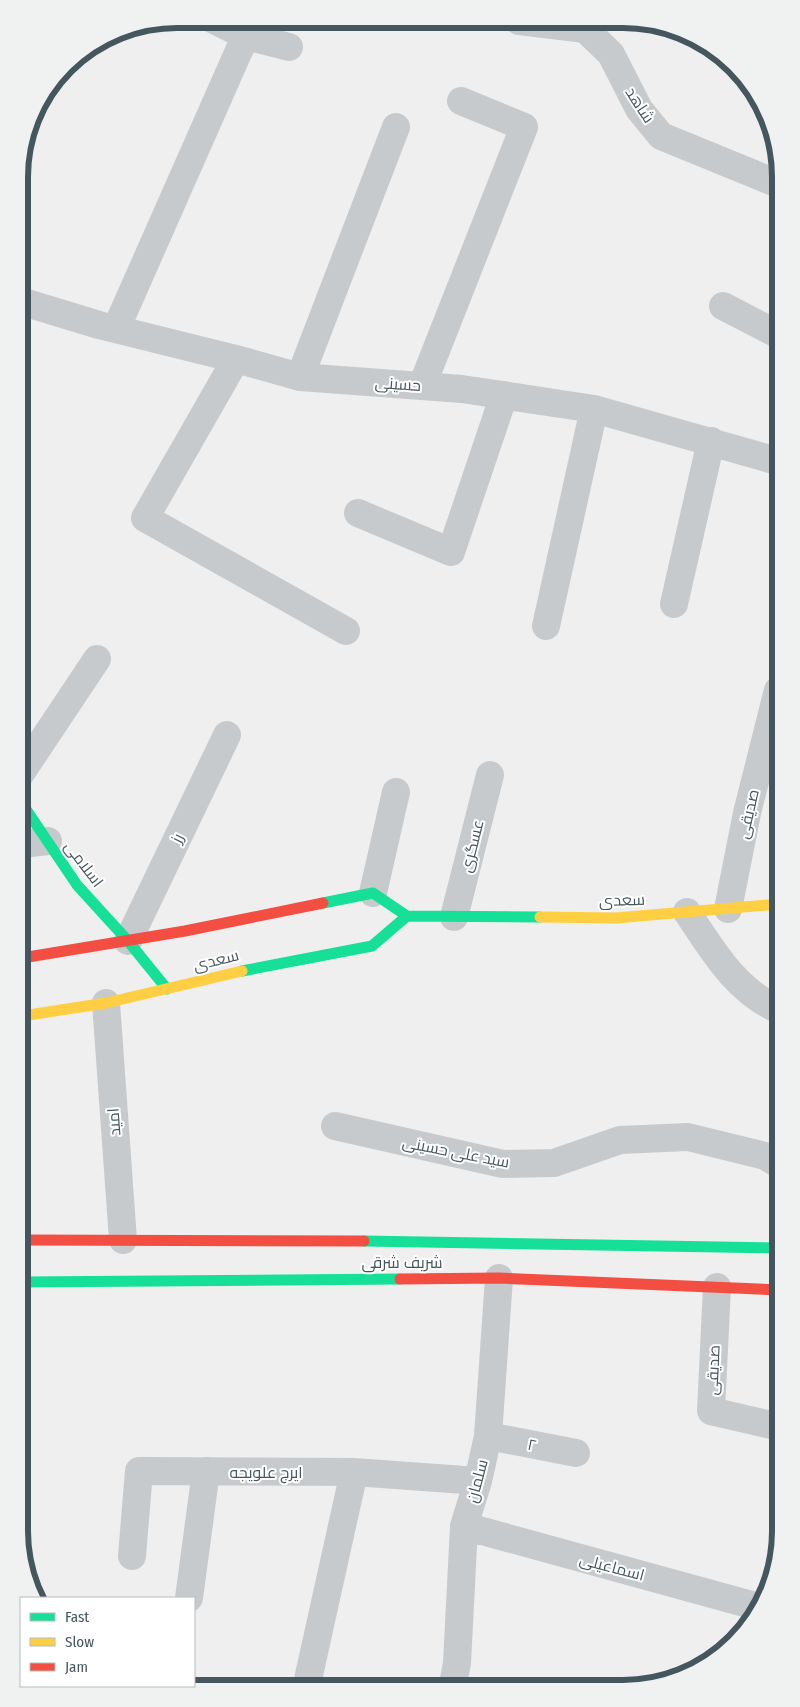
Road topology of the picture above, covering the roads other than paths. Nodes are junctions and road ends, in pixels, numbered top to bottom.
1 (569, 27) edge
2 (250, 28) edge
3 (289, 47) dead end
4 (461, 100) dead end
5 (396, 127) dead end
6 (772, 181) edge
7 (28, 303) edge
8 (723, 306) dead end
9 (116, 329) junction
10 (772, 332) edge
11 (236, 359) junction
12 (300, 377) junction
13 (422, 386) junction
14 (504, 395) junction
15 (594, 408) junction
16 (711, 442) junction
17 (772, 459) edge
18 (358, 513) dead end
19 (674, 604) dead end
20 (546, 626) dead end
21 (346, 631) dead end
22 (97, 659) dead end
23 (772, 715) edge
24 (227, 736) dead end
25 (28, 763) edge
26 (490, 775) dead end
27 (396, 792) dead end
28 (28, 821) edge
29 (35, 842) edge
30 (373, 893) junction
31 (772, 905) edge
32 (728, 910) junction
33 (687, 912) junction
34 (407, 916) junction
35 (454, 917) junction
36 (128, 941) junction
37 (27, 957) edge
38 (167, 989) junction
39 (106, 1003) junction
40 (772, 1007) edge
41 (27, 1015) edge
42 (335, 1126) dead end
43 (772, 1160) edge
44 (27, 1240) edge
45 (123, 1240) junction
46 (772, 1248) edge
47 (499, 1278) junction
48 (27, 1282) edge
49 (717, 1287) junction
50 (772, 1290) edge
51 (772, 1425) edge
52 (488, 1436) junction
53 (576, 1453) dead end
54 (206, 1471) junction
55 (354, 1472) junction
56 (478, 1481) junction
57 (464, 1526) junction
58 (132, 1556) dead end
59 (189, 1597) edge
60 (752, 1605) edge
61 (308, 1680) edge
62 (454, 1680) edge

1 - 6 street, شاهد
2 - 3 street
2 - 9 street
4 - 13 street
5 - 12 street
7 - 9 street, حسینی
8 - 10 street
9 - 11 street, حسینی
11 - 12 street, حسینی
11 - 21 street
12 - 13 street, حسینی
13 - 14 street, حسینی
14 - 15 street, حسینی
14 - 18 street
15 - 16 street, حسینی
15 - 20 street
16 - 17 street, حسینی
16 - 19 street
22 - 25 street
23 - 32 street, صدیقی
24 - 36 street, رز
26 - 35 street, عسگری
27 - 30 street
28 - 29 main road, اسلامی
29 - 36 main road, اسلامی
30 - 34 main road
30 - 36 main road, سعدی
31 - 32 main road, سعدی
32 - 33 main road, سعدی
33 - 35 main road, سعدی
33 - 40 street
34 - 35 main road, سعدی
34 - 38 main road, سعدی
36 - 37 main road, سعدی
36 - 38 main road, اسلامی
38 - 39 main road, سعدی
39 - 41 main road, سعدی
39 - 45 street, امید
42 - 43 street, سید علی حسینی
44 - 45 main road, شریف شرقی
45 - 46 main road, شریف شرقی
47 - 48 main road, شریف شرقی
47 - 49 main road, شریف شرقی
47 - 52 street, سلمان
49 - 50 main road, شریف شرقی
49 - 51 street, صدیقی
52 - 53 street, ۲
52 - 56 street, سلمان
54 - 55 street, ایرج علویجه
54 - 58 street, ایرج علویجه
54 - 59 street
55 - 56 street, ایرج علویجه
55 - 61 street
56 - 57 street, سلمان
57 - 60 street, اسماعیلی
57 - 62 street, سلمان

